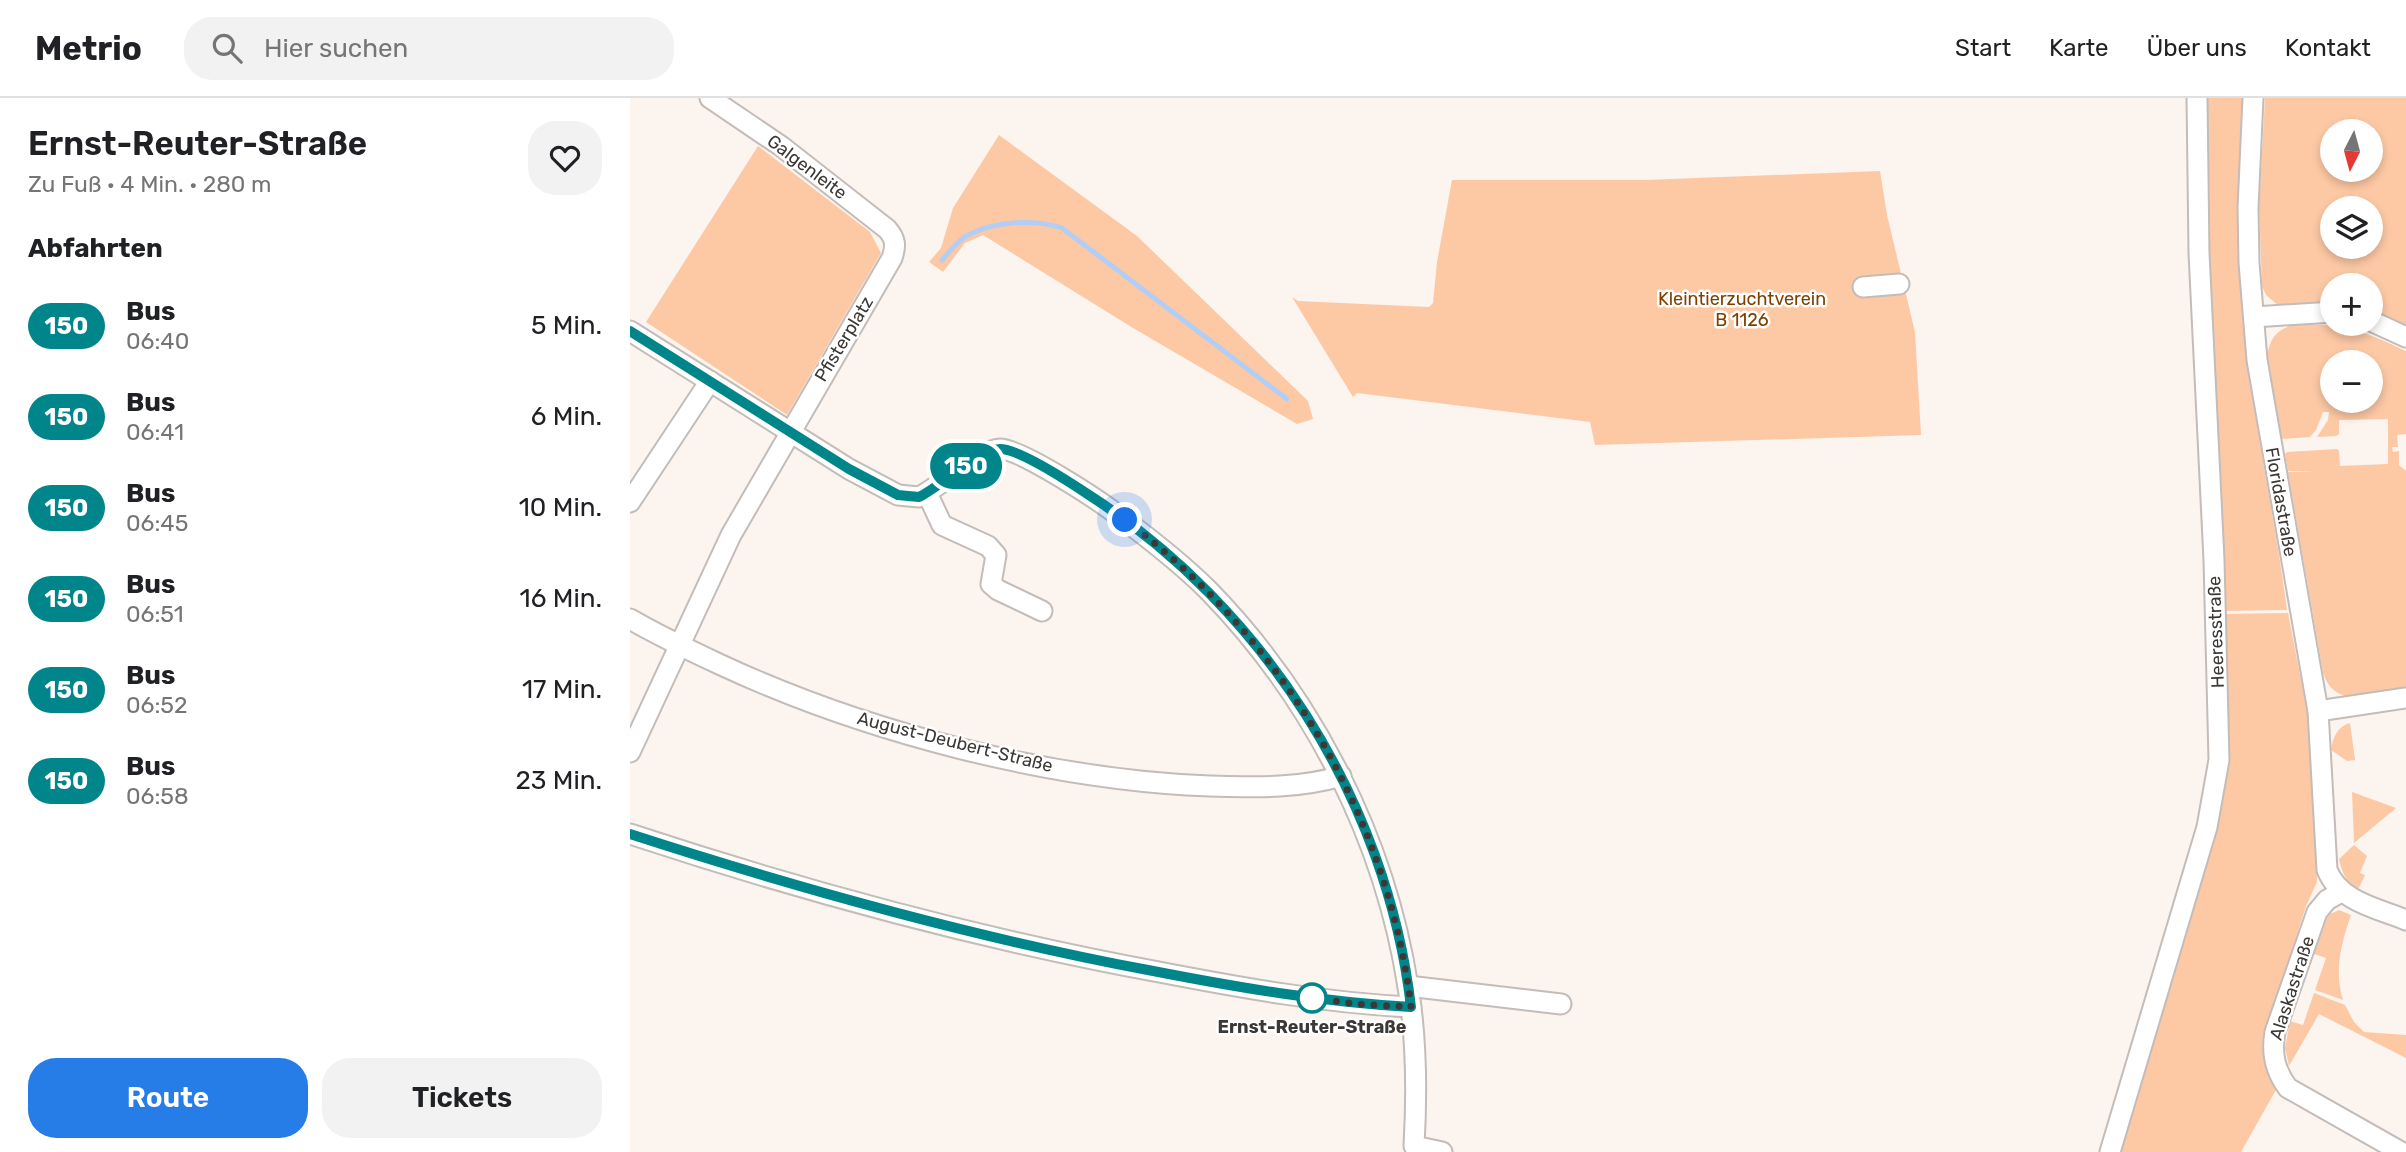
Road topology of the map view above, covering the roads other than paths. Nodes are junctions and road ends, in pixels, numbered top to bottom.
1 (710, 98) edge
2 (2197, 98) edge
3 (2253, 98) edge
4 (895, 244) joint
5 (1899, 284) dead end
6 (1863, 287) dead end
7 (2320, 313) edge
8 (2254, 317) junction
9 (2383, 326) edge
10 (630, 331) edge
11 (2406, 337) edge
12 (710, 382) junction
13 (789, 433) junction
14 (927, 493) junction
15 (630, 502) edge
16 (1042, 611) dead end
17 (630, 619) edge
18 (678, 645) junction
19 (2406, 698) edge
20 (2318, 711) junction
21 (630, 752) edge
22 (1341, 776) junction
23 (630, 834) edge
24 (2345, 895) junction
25 (2406, 920) edge
26 (1408, 986) junction
27 (1561, 1004) dead end
28 (1411, 1007) junction
29 (1442, 1152) edge
30 (2110, 1152) edge
31 (2401, 1152) edge

1 - 4 street, Galgenleite
2 - 30 street, Heeresstraße
3 - 8 street, Floridastraße
4 - 13 street, Pfisterplatz
5 - 6 street
7 - 8 street
8 - 20 street, Floridastraße
9 - 11 street
10 - 12 street
12 - 13 street
12 - 15 street
13 - 14 street
13 - 18 street, Pfisterplatz
14 - 16 street
14 - 22 street
17 - 18 street, August-Deubert-Straße
18 - 21 street, Pfisterplatz
18 - 22 street, August-Deubert-Straße
19 - 20 street
20 - 24 street, Floridastraße
22 - 26 street
23 - 28 street
24 - 25 street
24 - 31 street, Alaskastraße
26 - 27 street
26 - 28 street
28 - 29 street

